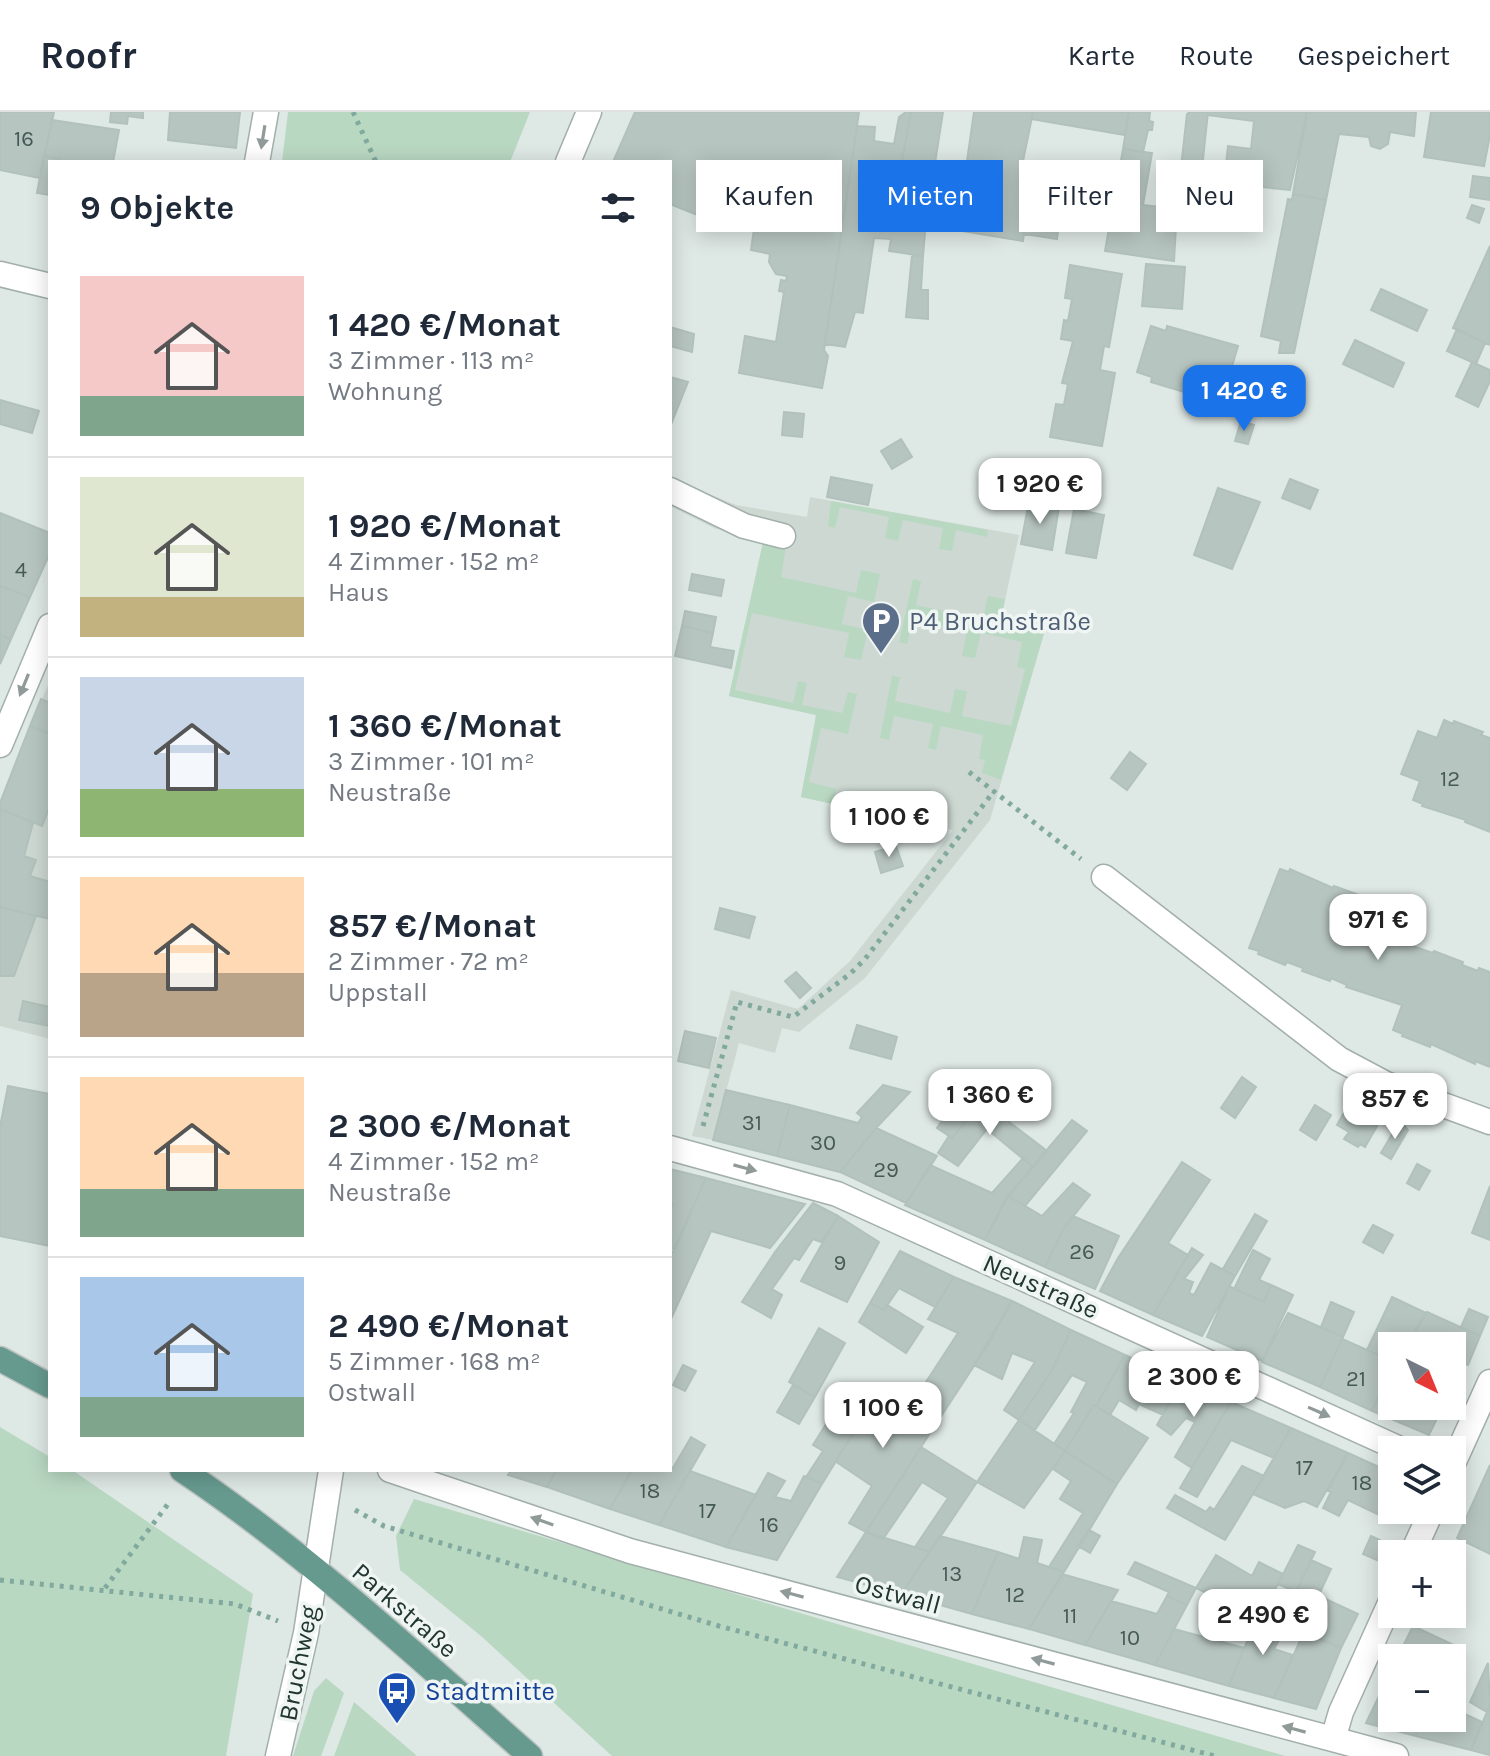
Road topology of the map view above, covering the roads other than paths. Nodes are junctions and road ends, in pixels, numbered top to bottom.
1 (266, 112) edge
2 (589, 112) edge
3 (257, 160) edge
4 (569, 160) edge
5 (0, 274) edge
6 (48, 286) edge
7 (672, 491) edge
8 (783, 536) dead end
9 (48, 631) edge
10 (0, 745) edge
11 (1104, 877) road end
12 (1490, 1122) edge
13 (672, 1148) edge
14 (0, 1359) edge
15 (1490, 1382) edge
16 (48, 1385) edge
17 (1466, 1436) edge
18 (1378, 1439) edge
19 (185, 1472) edge
20 (331, 1472) edge
21 (396, 1472) edge
22 (315, 1570) junction
23 (1379, 1628) edge
24 (1333, 1739) junction
25 (278, 1756) edge
26 (530, 1756) edge
27 (1396, 1756) edge

1 -> 3 street
2 - 4 street
5 - 6 street
7 - 8 street
9 -> 10 street
11 - 12 street
13 -> 18 street, Neustraße
14 - 16 main road
15 - 17 street
19 - 22 main road
20 - 22 street, Bruchweg
24 -> 21 street, Ostwall
22 - 25 street, Bruchweg
22 - 26 main road, Parkstraße
23 - 24 street
24 - 27 street, Ostwall

